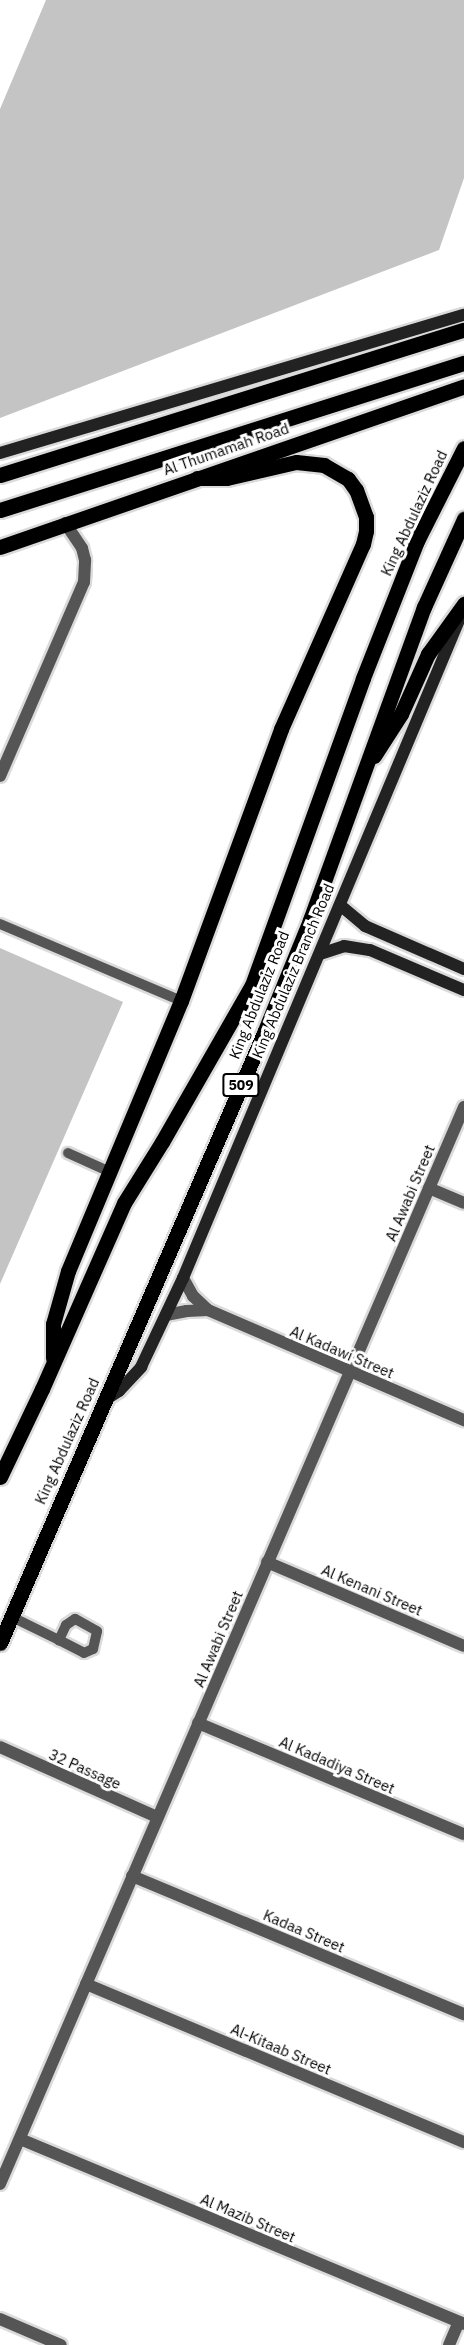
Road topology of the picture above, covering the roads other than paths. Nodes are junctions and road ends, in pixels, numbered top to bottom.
1 (464, 315) edge
2 (464, 330) edge
3 (464, 363) edge
4 (464, 386) edge
5 (464, 448) edge
6 (0, 453) edge
7 (0, 475) edge
8 (196, 478) junction
9 (0, 510) edge
10 (464, 519) edge
11 (65, 523) junction
12 (0, 547) edge
13 (464, 604) edge
14 (464, 609) edge
15 (4, 757) edge
16 (363, 770) junction
17 (0, 776) edge
18 (340, 905) junction
19 (0, 924) edge
20 (320, 954) junction
21 (464, 969) edge
22 (464, 990) edge
23 (181, 1001) junction
24 (464, 1107) edge
25 (68, 1153) dead end
26 (108, 1171) junction
27 (429, 1188) junction
28 (464, 1203) edge
29 (183, 1278) junction
30 (208, 1311) junction
31 (166, 1316) junction
32 (53, 1364) junction
33 (350, 1371) junction
34 (105, 1400) junction
35 (464, 1420) edge
36 (0, 1477) edge
37 (267, 1562) junction
38 (12, 1617) junction
39 (58, 1640) dead end
40 (0, 1643) edge
41 (464, 1647) edge
42 (198, 1723) junction
43 (0, 1747) edge
44 (157, 1817) junction
45 (464, 1834) edge
46 (132, 1876) junction
47 (86, 1984) junction
48 (464, 2014) edge
49 (20, 2139) junction
50 (464, 2142) edge
51 (0, 2184) edge
52 (0, 2319) edge
53 (461, 2323) edge
54 (61, 2345) edge
55 (449, 2345) edge

1 - 6 street
2 - 7 main road
3 - 9 main road, Al Thumamah Road
4 - 8 main road, Al Thumamah Road
5 - 32 main road, King Abdulaziz Road / 509
8 - 11 main road, Al Thumamah Road
8 - 23 main road
10 - 16 main road, King Abdulaziz Road / 509
11 - 12 main road, Al Thumamah Road
11 - 15 street
13 - 16 main road
14 - 18 street, King Abdulaziz Branch Road
15 - 17 street
16 - 34 main road, King Abdulaziz Road / 509
18 - 20 street, King Abdulaziz Branch Road
18 - 21 street
19 - 23 lane
20 - 22 street
20 - 29 street, King Abdulaziz Branch Road
23 - 26 main road
24 - 27 street, Al Awabi Street
25 - 26 lane
26 - 32 main road
27 - 28 street
27 - 33 street, Al Awabi Street
29 - 30 street, Al Kadawi Street
29 - 31 street, King Abdulaziz Branch Road
30 - 31 street, Al Kadawi Street
30 - 33 street, Al Kadawi Street
31 - 34 street, King Abdulaziz Branch Road
32 - 36 main road, King Abdulaziz Road / 509
33 - 35 street, Al Kadawi Street
33 - 37 street, Al Awabi Street
34 - 38 main road, King Abdulaziz Road / 509
37 - 41 street, Al Kenani Street
37 - 42 street, Al Awabi Street
38 - 39 lane
38 - 40 main road, King Abdulaziz Road / 509
42 - 44 street, Al Awabi Street
42 - 45 street, Al Kadadiya Street
43 - 44 street, 32 Passage
44 - 46 street, Al Awabi Street
46 - 47 street, Al Awabi Street
46 - 48 street, Kadaa Street
47 - 49 street, Al Awabi Street
47 - 50 street, Al-Kitaab Street
49 - 51 street, Al Awabi Street
49 - 53 street, Al Mazib Street
52 - 54 street
53 - 55 street

